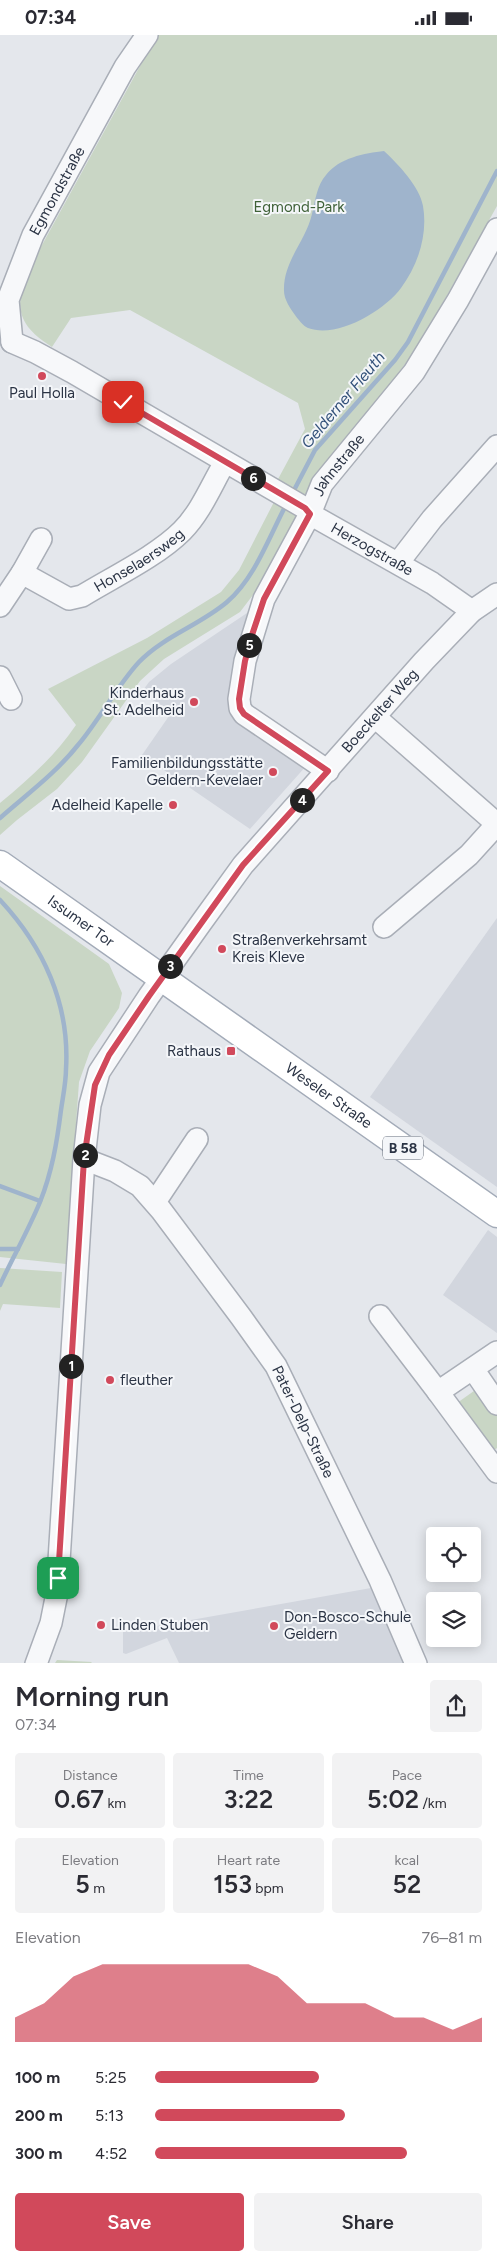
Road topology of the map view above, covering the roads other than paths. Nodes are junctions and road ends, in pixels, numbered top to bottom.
1 (147, 35) edge
2 (497, 229) edge
3 (6, 348) edge
4 (497, 446) edge
5 (225, 462) junction
6 (307, 511) junction
7 (41, 539) dead end
8 (398, 563) junction
9 (22, 573) junction
10 (497, 595) edge
11 (0, 607) edge
12 (472, 611) junction
13 (0, 677) edge
14 (12, 699) dead end
15 (375, 717) junction
16 (328, 771) junction
17 (497, 824) edge
18 (0, 864) edge
19 (384, 927) dead end
20 (161, 979) junction
21 (197, 1139) dead end
22 (84, 1159) junction
23 (155, 1202) junction
24 (497, 1214) edge
25 (380, 1316) dead end
26 (497, 1352) edge
27 (473, 1369) junction
28 (438, 1392) junction
29 (497, 1404) edge
30 (495, 1464) edge
31 (36, 1663) edge
32 (416, 1663) edge

1 - 3 street, Egmondstraße
2 - 6 street, Jahnstraße
3 - 5 street, Herzogstraße
4 - 8 street
5 - 6 street, Herzogstraße
5 - 9 street, Honselaersweg
6 - 8 street, Herzogstraße
6 - 16 street, Jahnstraße
7 - 9 street
8 - 12 street, Herzogstraße
9 - 11 street
10 - 12 street, Boeckelter Weg
12 - 15 street, Boeckelter Weg
13 - 14 street
15 - 16 street, Boeckelter Weg
15 - 17 street
16 - 20 street, Boeckelter Weg
17 - 19 street
18 - 20 main road, Issumer Tor / B 58
20 - 22 street, Boeckelter Weg
20 - 24 main road, Weseler Straße / B 58
21 - 23 street
22 - 23 street, Pater-Delp-Straße
22 - 31 street, Boeckelter Weg
23 - 32 street, Pater-Delp-Straße
25 - 28 street
26 - 27 street
27 - 28 street
27 - 29 street
28 - 30 street

